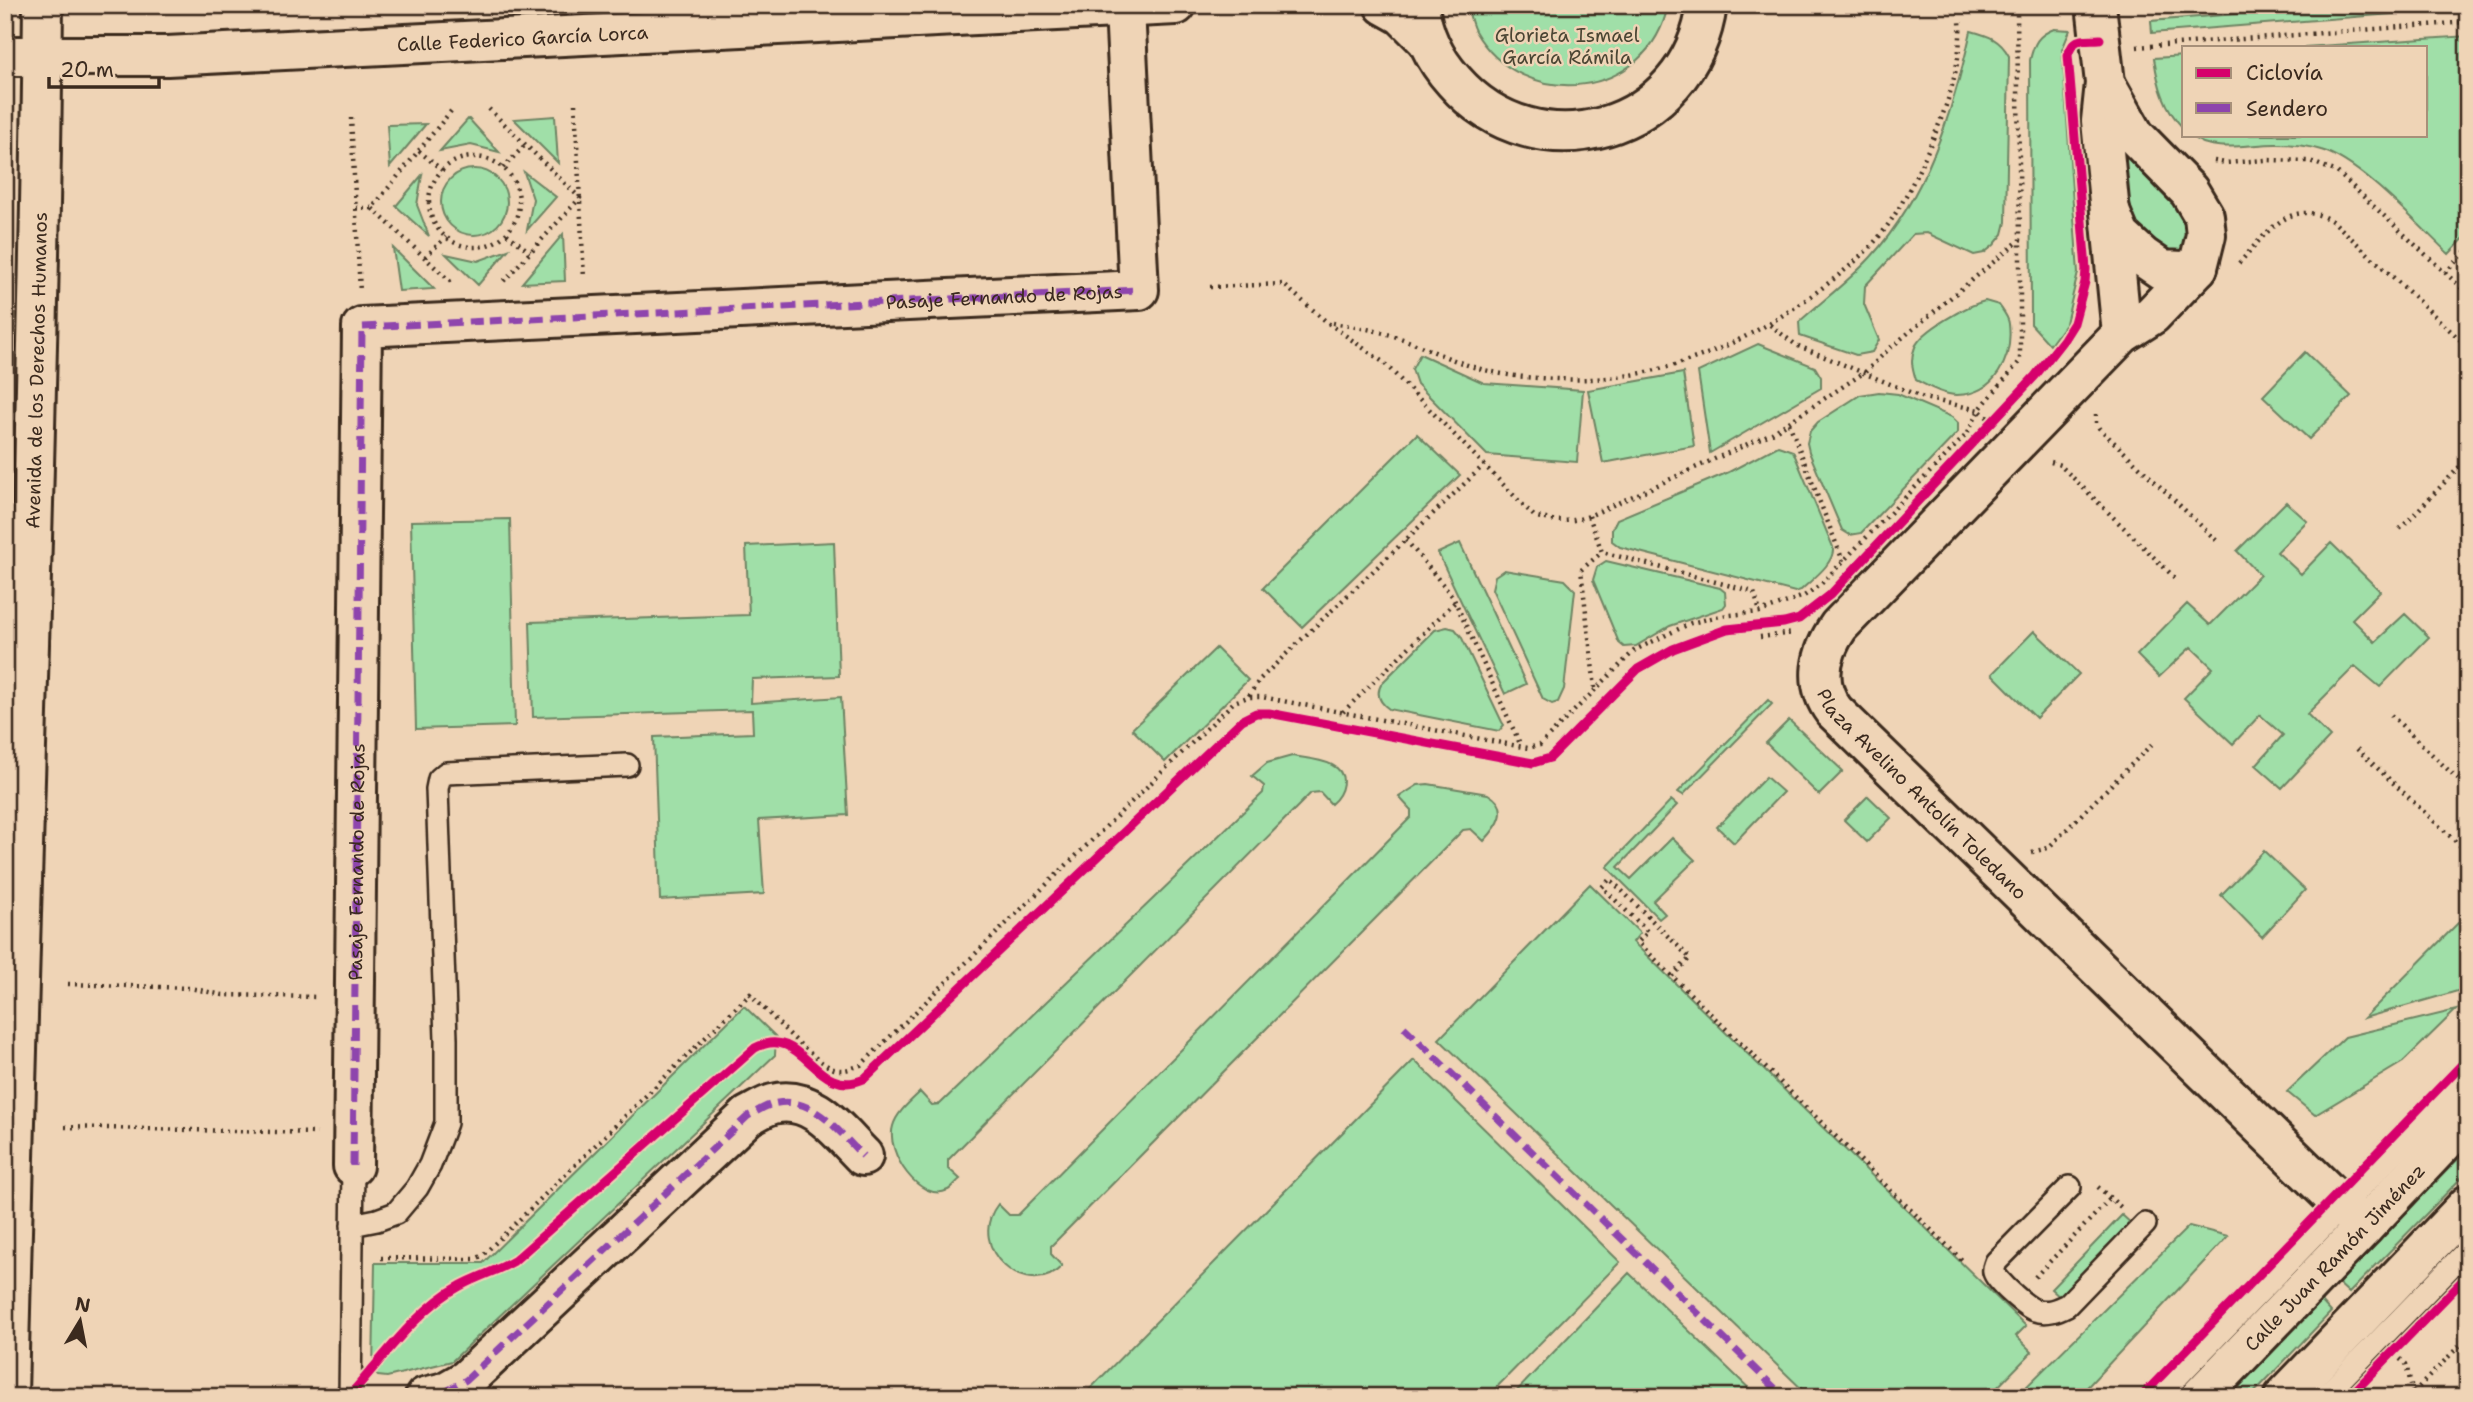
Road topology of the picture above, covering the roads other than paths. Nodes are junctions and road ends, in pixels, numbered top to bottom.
1 (43, 5) edge
2 (1176, 5) edge
3 (1384, 5) edge
4 (2096, 5) edge
5 (1125, 9) junction
6 (1711, 9) edge
7 (1423, 23) edge
8 (5, 27) edge
9 (5, 57) edge
10 (43, 57) junction
11 (2105, 83) junction
12 (2109, 212) junction
13 (2214, 269) junction
14 (2122, 334) junction
15 (627, 765) dead end
16 (2468, 1077) edge
17 (2468, 1116) edge
18 (353, 1150) joint
19 (863, 1156) dead end
20 (2070, 1187) dead end
21 (2468, 1205) edge
22 (2354, 1217) junction
23 (2145, 1224) dead end
24 (352, 1225) junction
25 (2468, 1250) edge
26 (8, 1397) edge
27 (350, 1397) edge
28 (425, 1397) edge
29 (2158, 1397) edge
30 (2200, 1397) edge
31 (2284, 1397) edge
32 (2324, 1397) edge

1 - 10 street, Avenida de los Derechos Humanos
2 - 5 street, Calle Federico García Lorca
3 - 7 street
4 - 11 street, Plaza Avelino Antolín Toledano
5 - 10 street, Calle Federico García Lorca
5 - 18 street, Pasaje Fernando de Rojas
6 - 7 street
8 - 10 street
9 - 10 street
10 - 26 street, Avenida de los Derechos Humanos
11 - 12 street, Plaza Avelino Antolín Toledano
11 - 13 street, Plaza Avelino Antolín Toledano
12 - 13 street, Plaza Avelino Antolín Toledano
12 - 14 street, Plaza Avelino Antolín Toledano
13 - 14 street, Plaza Avelino Antolín Toledano
14 - 22 street, Plaza Avelino Antolín Toledano
15 - 24 lane
16 - 22 lane, Calle Juan Ramón Jiménez
17 - 22 street, Calle Juan Ramón Jiménez
18 - 24 lane, Pasaje Fernando de Rojas
19 - 28 street
20 - 23 lane
21 - 31 street
22 - 29 lane, Calle Juan Ramón Jiménez
22 - 30 street, Calle Juan Ramón Jiménez
24 - 27 lane, Pasaje Fernando de Rojas
25 - 32 lane

